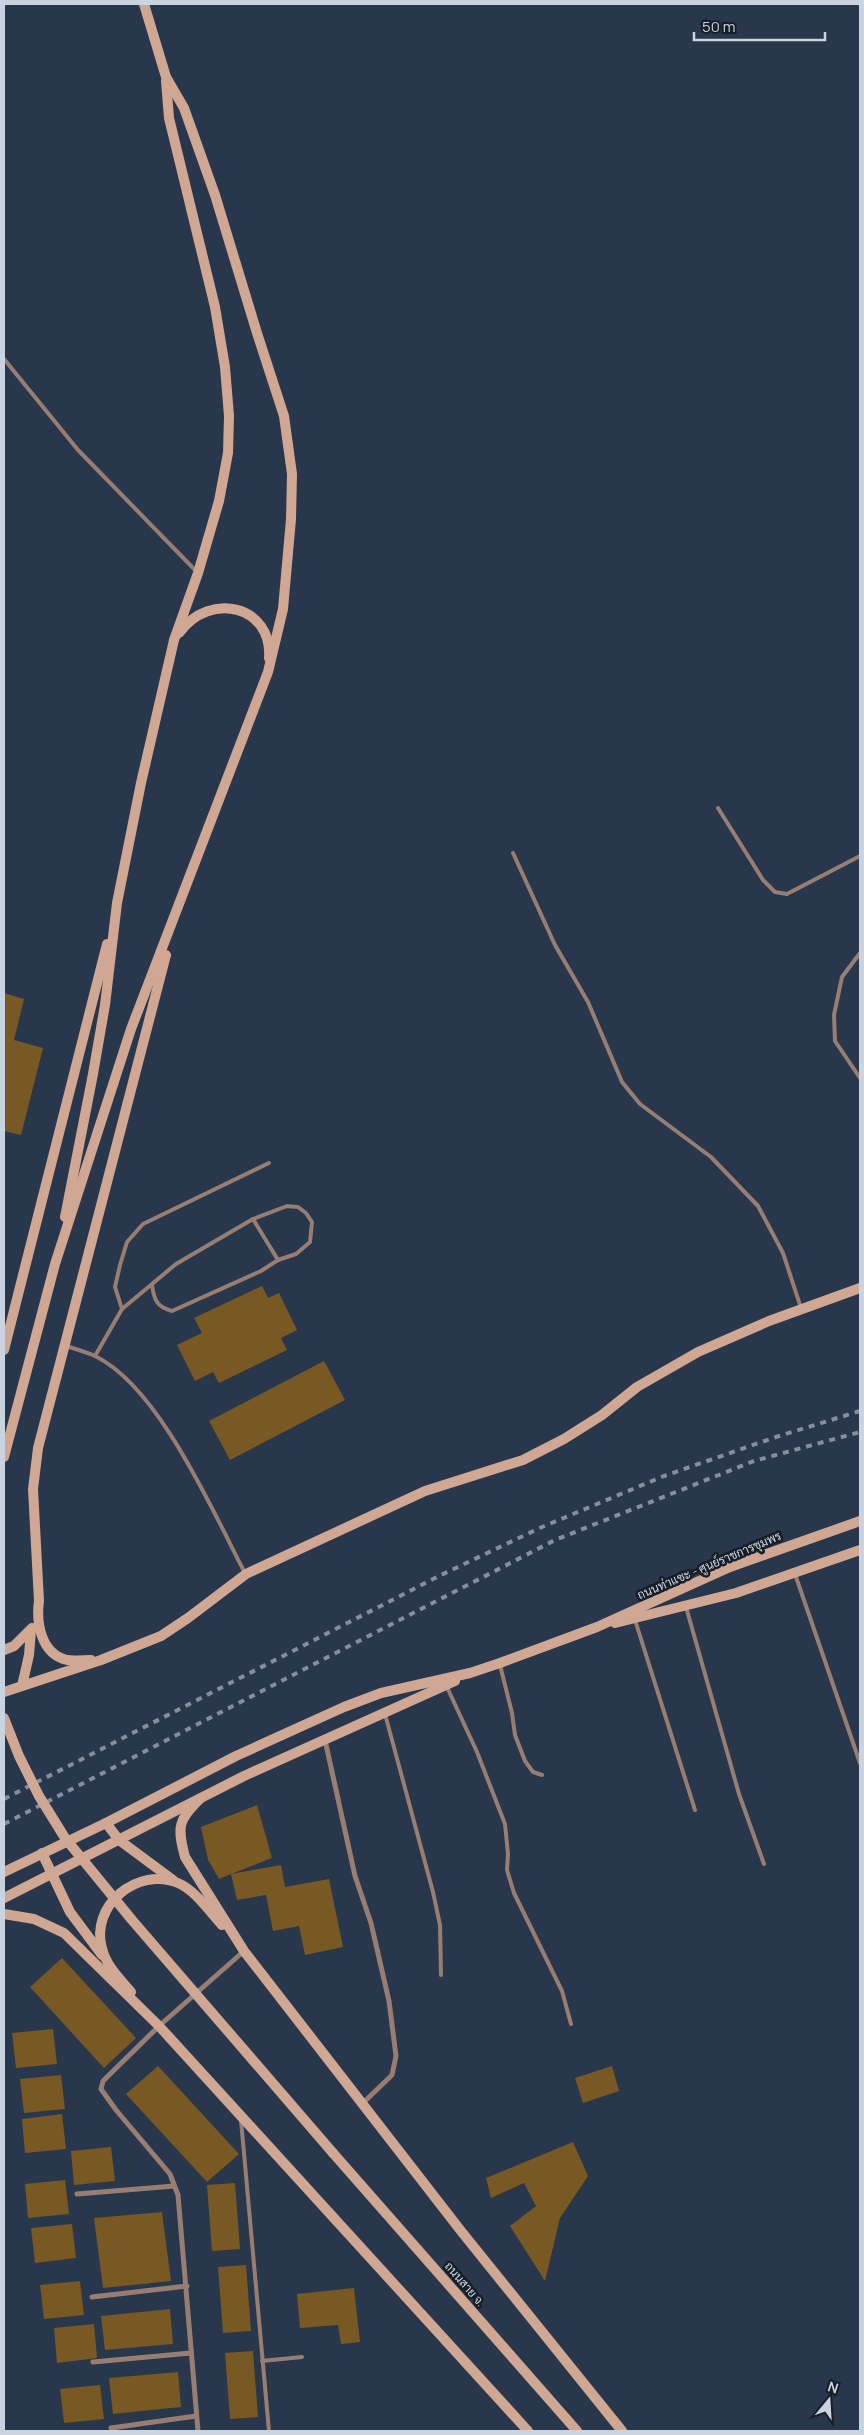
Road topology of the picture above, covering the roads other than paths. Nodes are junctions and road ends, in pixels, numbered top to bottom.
1 (144, 4) edge
2 (166, 77) junction
3 (4, 359) edge
4 (198, 573) junction
5 (174, 640) junction
6 (268, 672) junction
7 (718, 808) dead end
8 (513, 853) dead end
9 (860, 856) edge
10 (117, 903) junction
11 (176, 918) junction
12 (860, 953) edge
13 (860, 1078) edge
14 (269, 1163) dead end
15 (253, 1219) junction
16 (278, 1260) junction
17 (55, 1264) junction
18 (152, 1285) junction
19 (860, 1288) edge
20 (122, 1309) junction
21 (801, 1309) junction
22 (6, 1333) edge
23 (66, 1346) junction
24 (4, 1350) edge
25 (95, 1356) junction
26 (4, 1457) edge
27 (860, 1521) edge
28 (860, 1550) edge
29 (794, 1572) junction
30 (246, 1574) junction
31 (686, 1605) junction
32 (37, 1618) junction
33 (635, 1620) junction
34 (597, 1627) junction
35 (31, 1630) junction
36 (4, 1650) edge
37 (101, 1660) junction
38 (500, 1663) junction
39 (470, 1673) junction
40 (22, 1686) junction
41 (446, 1686) junction
42 (4, 1692) edge
43 (385, 1714) junction
44 (4, 1718) edge
45 (325, 1740) junction
46 (860, 1763) edge
47 (542, 1775) dead end
48 (200, 1799) junction
49 (695, 1810) dead end
50 (106, 1823) junction
51 (119, 1840) junction
52 (42, 1853) junction
53 (764, 1864) dead end
54 (4, 1872) edge
55 (52, 1874) junction
56 (178, 1883) junction
57 (4, 1898) edge
58 (4, 1914) edge
59 (244, 1951) junction
60 (107, 1962) junction
61 (441, 1975) dead end
62 (571, 2024) dead end
63 (159, 2026) junction
64 (364, 2103) junction
65 (240, 2117) junction
66 (174, 2186) junction
67 (77, 2194) dead end
68 (187, 2286) junction
69 (92, 2297) dead end
70 (191, 2354) junction
71 (302, 2356) dead end
72 (262, 2361) junction
73 (93, 2362) dead end
74 (196, 2416) junction
75 (111, 2428) dead end
76 (198, 2431) edge
77 (268, 2431) edge
78 (528, 2431) edge
79 (577, 2431) edge
80 (622, 2431) edge

1 - 2 main road
2 - 4 main road
2 - 6 main road
3 - 4 lane
4 - 5 main road
5 - 6 main road
5 - 10 main road
6 - 11 main road
7 - 9 lane
8 - 21 lane
10 - 17 main road
10 - 22 main road
11 - 17 main road
11 - 23 main road
12 - 13 lane
14 - 20 lane
15 - 16 lane
15 - 16 lane
15 - 18 lane
16 - 18 lane
17 - 26 main road
18 - 20 lane
19 - 21 main road
20 - 25 lane
21 - 30 main road
22 - 24 main road
23 - 25 lane
23 - 32 main road
25 - 30 lane
27 - 34 main road, ถนนท่าแซะ - ศูนย์ราชการชุมพร
28 - 29 main road, ถนนท่าแซะ - ศูนย์ราชการชุมพร
29 - 31 main road, ถนนท่าแซะ - ศูนย์ราชการชุมพร
29 - 46 lane
30 - 37 main road
31 - 33 main road, ถนนท่าแซะ - ศูนย์ราชการชุมพร
31 - 53 lane
32 - 35 main road
32 - 37 main road
33 - 34 main road, ถนนท่าแซะ - ศูนย์ราชการชุมพร
33 - 49 lane
34 - 38 main road, ถนนท่าแซะ - ศูนย์ราชการชุมพร
35 - 36 main road
35 - 40 main road
37 - 40 main road
38 - 39 main road, ถนนท่าแซะ - ศูนย์ราชการชุมพร
38 - 47 lane
39 - 41 main road
39 - 50 main road
40 - 42 main road
41 - 43 main road
41 - 62 lane
43 - 45 main road
43 - 61 lane
44 - 79 main road, ถนนสาย จ., bridge
45 - 48 main road
45 - 64 street
48 - 51 main road
48 - 59 main road
50 - 51 main road
50 - 52 main road
51 - 55 main road
51 - 56 main road
52 - 54 main road
52 - 55 main road
55 - 57 main road
55 - 60 main road
56 - 59 main road
56 - 60 main road
58 - 63 main road
59 - 63 street
59 - 64 main road
60 - 63 main road
63 - 65 main road
63 - 66 street
64 - 80 main road
65 - 72 lane
65 - 78 main road
66 - 67 street
66 - 68 street
68 - 69 street
68 - 70 street
70 - 73 street
70 - 74 street
71 - 72 lane
72 - 77 lane
74 - 75 street
74 - 76 street

